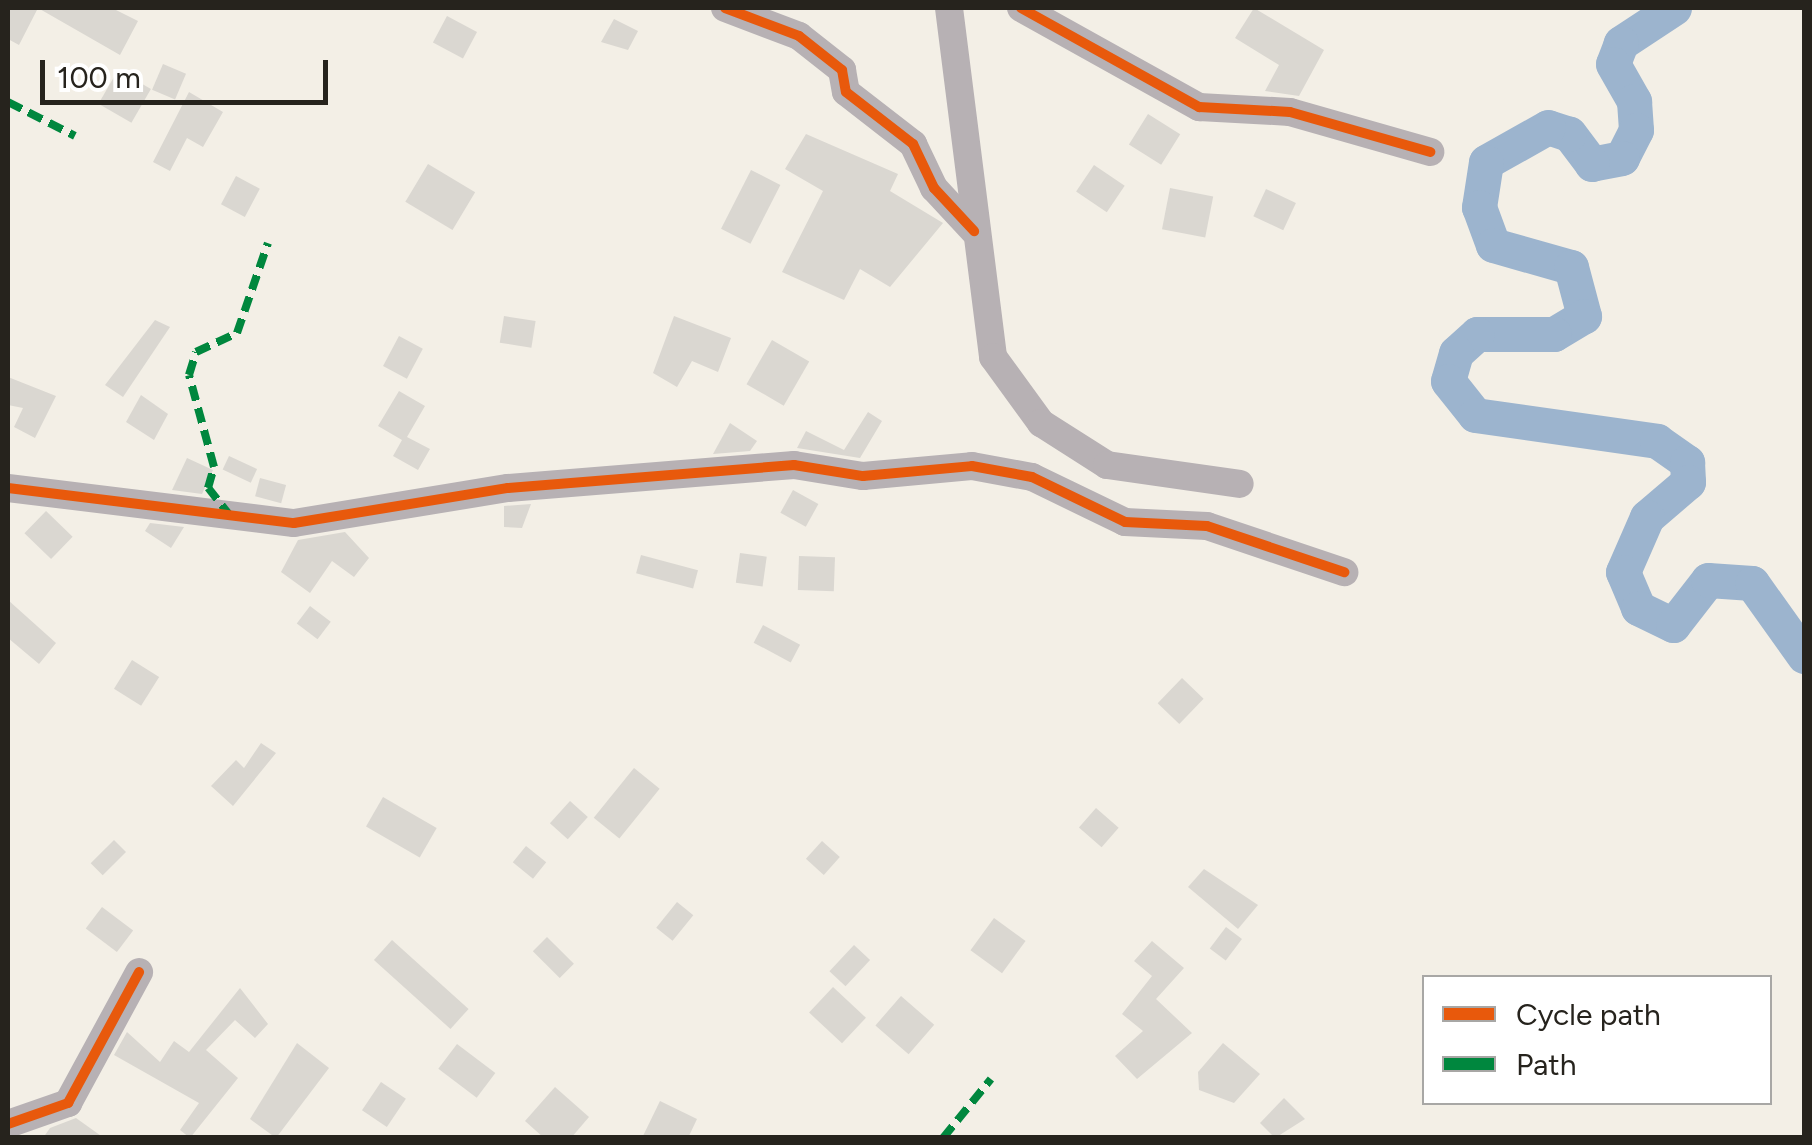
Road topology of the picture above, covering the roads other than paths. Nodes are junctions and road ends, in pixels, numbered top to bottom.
1 (725, 8) edge
2 (949, 8) edge
3 (1021, 8) edge
4 (1430, 152) dead end
5 (974, 231) junction
6 (1240, 484) dead end
7 (8, 488) edge
8 (1344, 572) dead end
9 (139, 972) dead end
10 (10, 1116) edge

1 - 5 street
2 - 5 street
3 - 4 street
5 - 6 street
7 - 8 street
9 - 10 street

